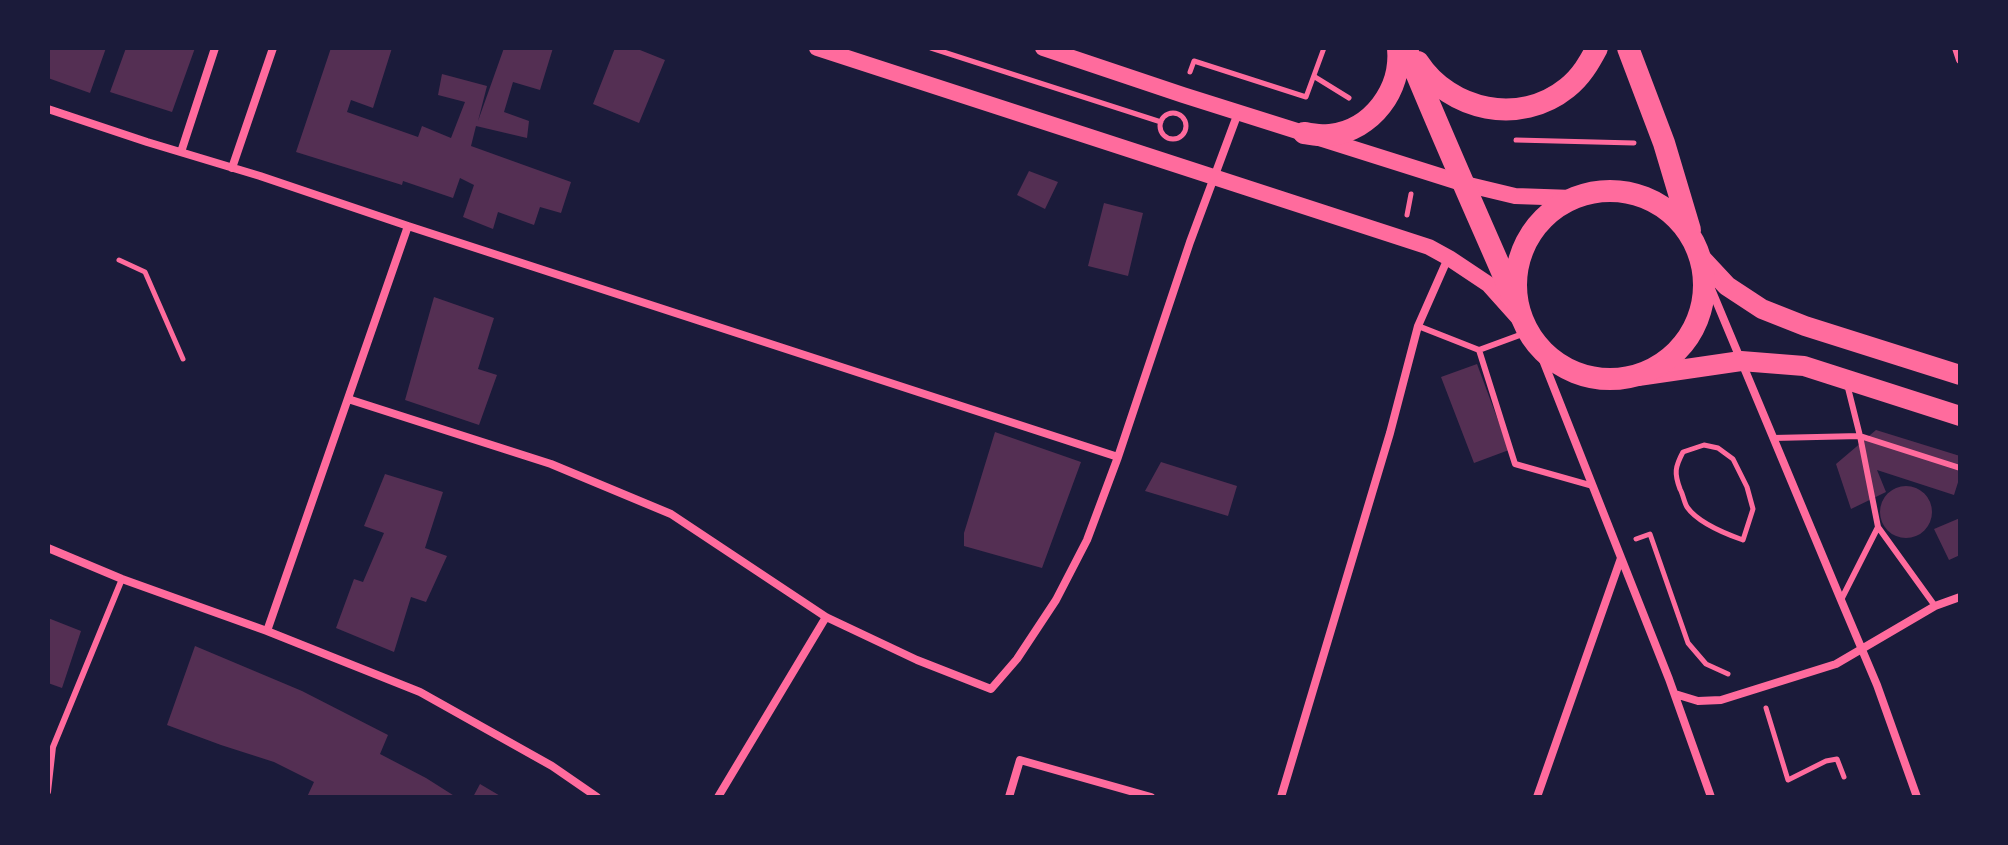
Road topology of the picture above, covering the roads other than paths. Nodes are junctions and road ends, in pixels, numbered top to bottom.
1 (215, 48) edge
2 (273, 48) edge
3 (817, 48) edge
4 (1043, 48) edge
5 (1398, 48) edge
6 (1407, 48) edge
7 (1597, 48) edge
8 (1628, 48) edge
9 (1956, 48) edge
10 (1960, 60) edge
11 (48, 109) edge
12 (1238, 112) junction
13 (1304, 133) junction
14 (181, 152) junction
15 (232, 168) junction
16 (1213, 176) junction
17 (1465, 184) junction
18 (1573, 198) junction
19 (408, 226) junction
20 (1698, 256) junction
21 (1449, 258) junction
22 (1418, 326) junction
23 (1526, 327) junction
24 (1479, 350) junction
25 (1741, 361) junction
26 (1960, 375) edge
27 (1638, 376) junction
28 (1846, 378) junction
29 (348, 399) junction
30 (1960, 416) edge
31 (1860, 436) junction
32 (1773, 438) junction
33 (1118, 457) junction
34 (1960, 468) edge
35 (1593, 486) junction
36 (1878, 527) junction
37 (48, 548) edge
38 (1621, 558) junction
39 (122, 579) junction
40 (1960, 597) edge
41 (1841, 600) junction
42 (1935, 606) junction
43 (826, 617) junction
44 (267, 631) junction
45 (1863, 647) junction
46 (1675, 694) junction
47 (48, 792) edge
48 (597, 797) edge
49 (718, 797) edge
50 (1009, 797) edge
51 (1151, 797) edge
52 (1281, 797) edge
53 (1537, 797) edge
54 (1711, 797) edge
55 (1917, 797) edge

1 - 14 street
2 - 15 street
3 - 16 main road
4 - 12 main road
5 - 13 highway
6 - 7 highway
6 - 17 highway
8 - 20 highway
9 - 10 street
11 - 14 street
12 - 13 main road
12 - 16 street
13 - 17 main road
14 - 15 street
15 - 19 street
16 - 21 main road
16 - 33 street
17 - 18 main road
17 - 23 highway
18 - 20 highway
18 - 23 highway
19 - 29 street
19 - 33 street
20 - 25 street
20 - 26 main road
20 - 27 highway
21 - 22 street
21 - 23 main road
22 - 24 lane
22 - 52 street
23 - 24 lane
23 - 27 highway
23 - 35 street
24 - 35 lane
25 - 27 main road
25 - 28 main road
25 - 32 street
28 - 30 main road
28 - 31 lane
29 - 43 street
29 - 44 street
31 - 32 lane
31 - 34 lane
31 - 36 lane
32 - 41 street
33 - 43 street
35 - 38 street
36 - 41 lane
36 - 42 lane
37 - 39 street
38 - 46 street
38 - 53 street
39 - 44 street
39 - 47 lane
40 - 42 street
41 - 45 street
42 - 45 street
43 - 49 street
44 - 48 street
45 - 46 street
45 - 55 street
46 - 54 street
50 - 51 street

